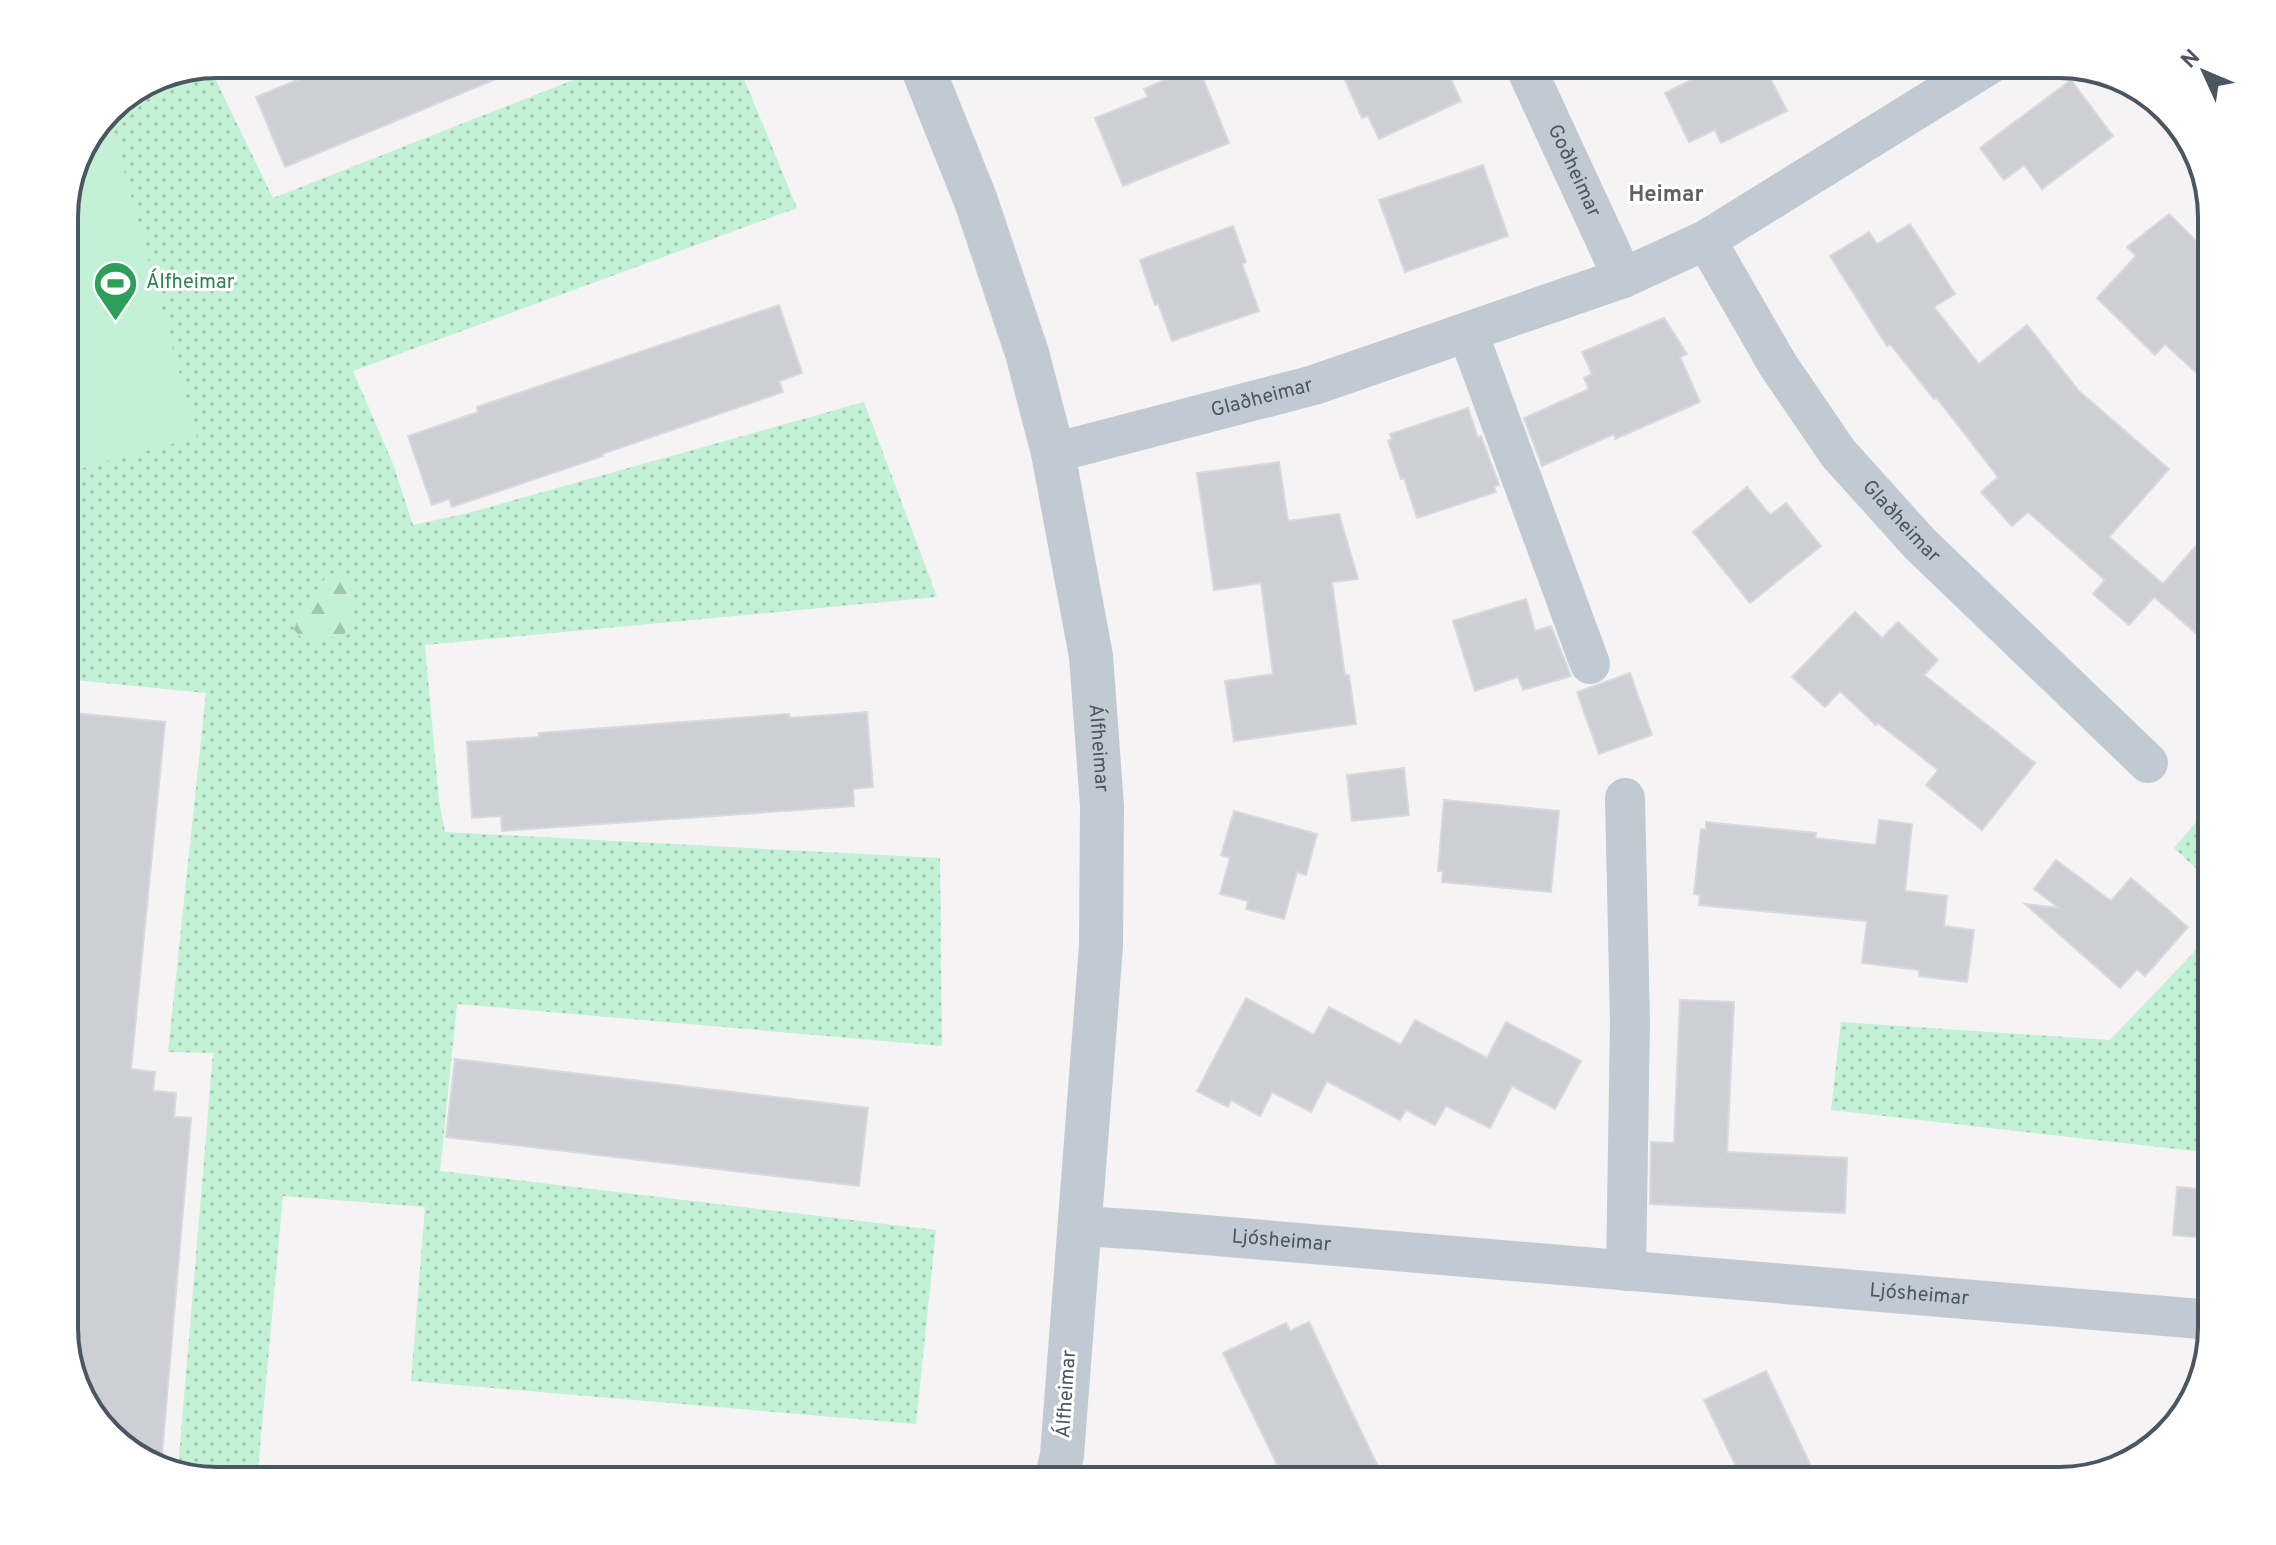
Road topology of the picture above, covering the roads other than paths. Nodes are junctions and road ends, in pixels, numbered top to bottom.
1 (927, 78) edge
2 (1530, 78) edge
3 (1967, 78) edge
4 (1706, 240) junction
5 (1623, 278) junction
6 (1468, 333) junction
7 (1053, 453) junction
8 (1590, 664) dead end
9 (2148, 763) dead end
10 (1625, 798) dead end
11 (1080, 1226) junction
12 (1626, 1271) junction
13 (2198, 1319) edge
14 (1061, 1467) edge

1 - 7 street, Álfheimar
2 - 5 street, Goðheimar
3 - 4 street, Glaðheimar
4 - 5 street, Glaðheimar
4 - 9 street, Glaðheimar
5 - 6 street, Glaðheimar
6 - 7 street, Glaðheimar
6 - 8 street
7 - 11 street, Álfheimar
10 - 12 street
11 - 12 street, Ljósheimar
11 - 14 street, Álfheimar
12 - 13 street, Ljósheimar

